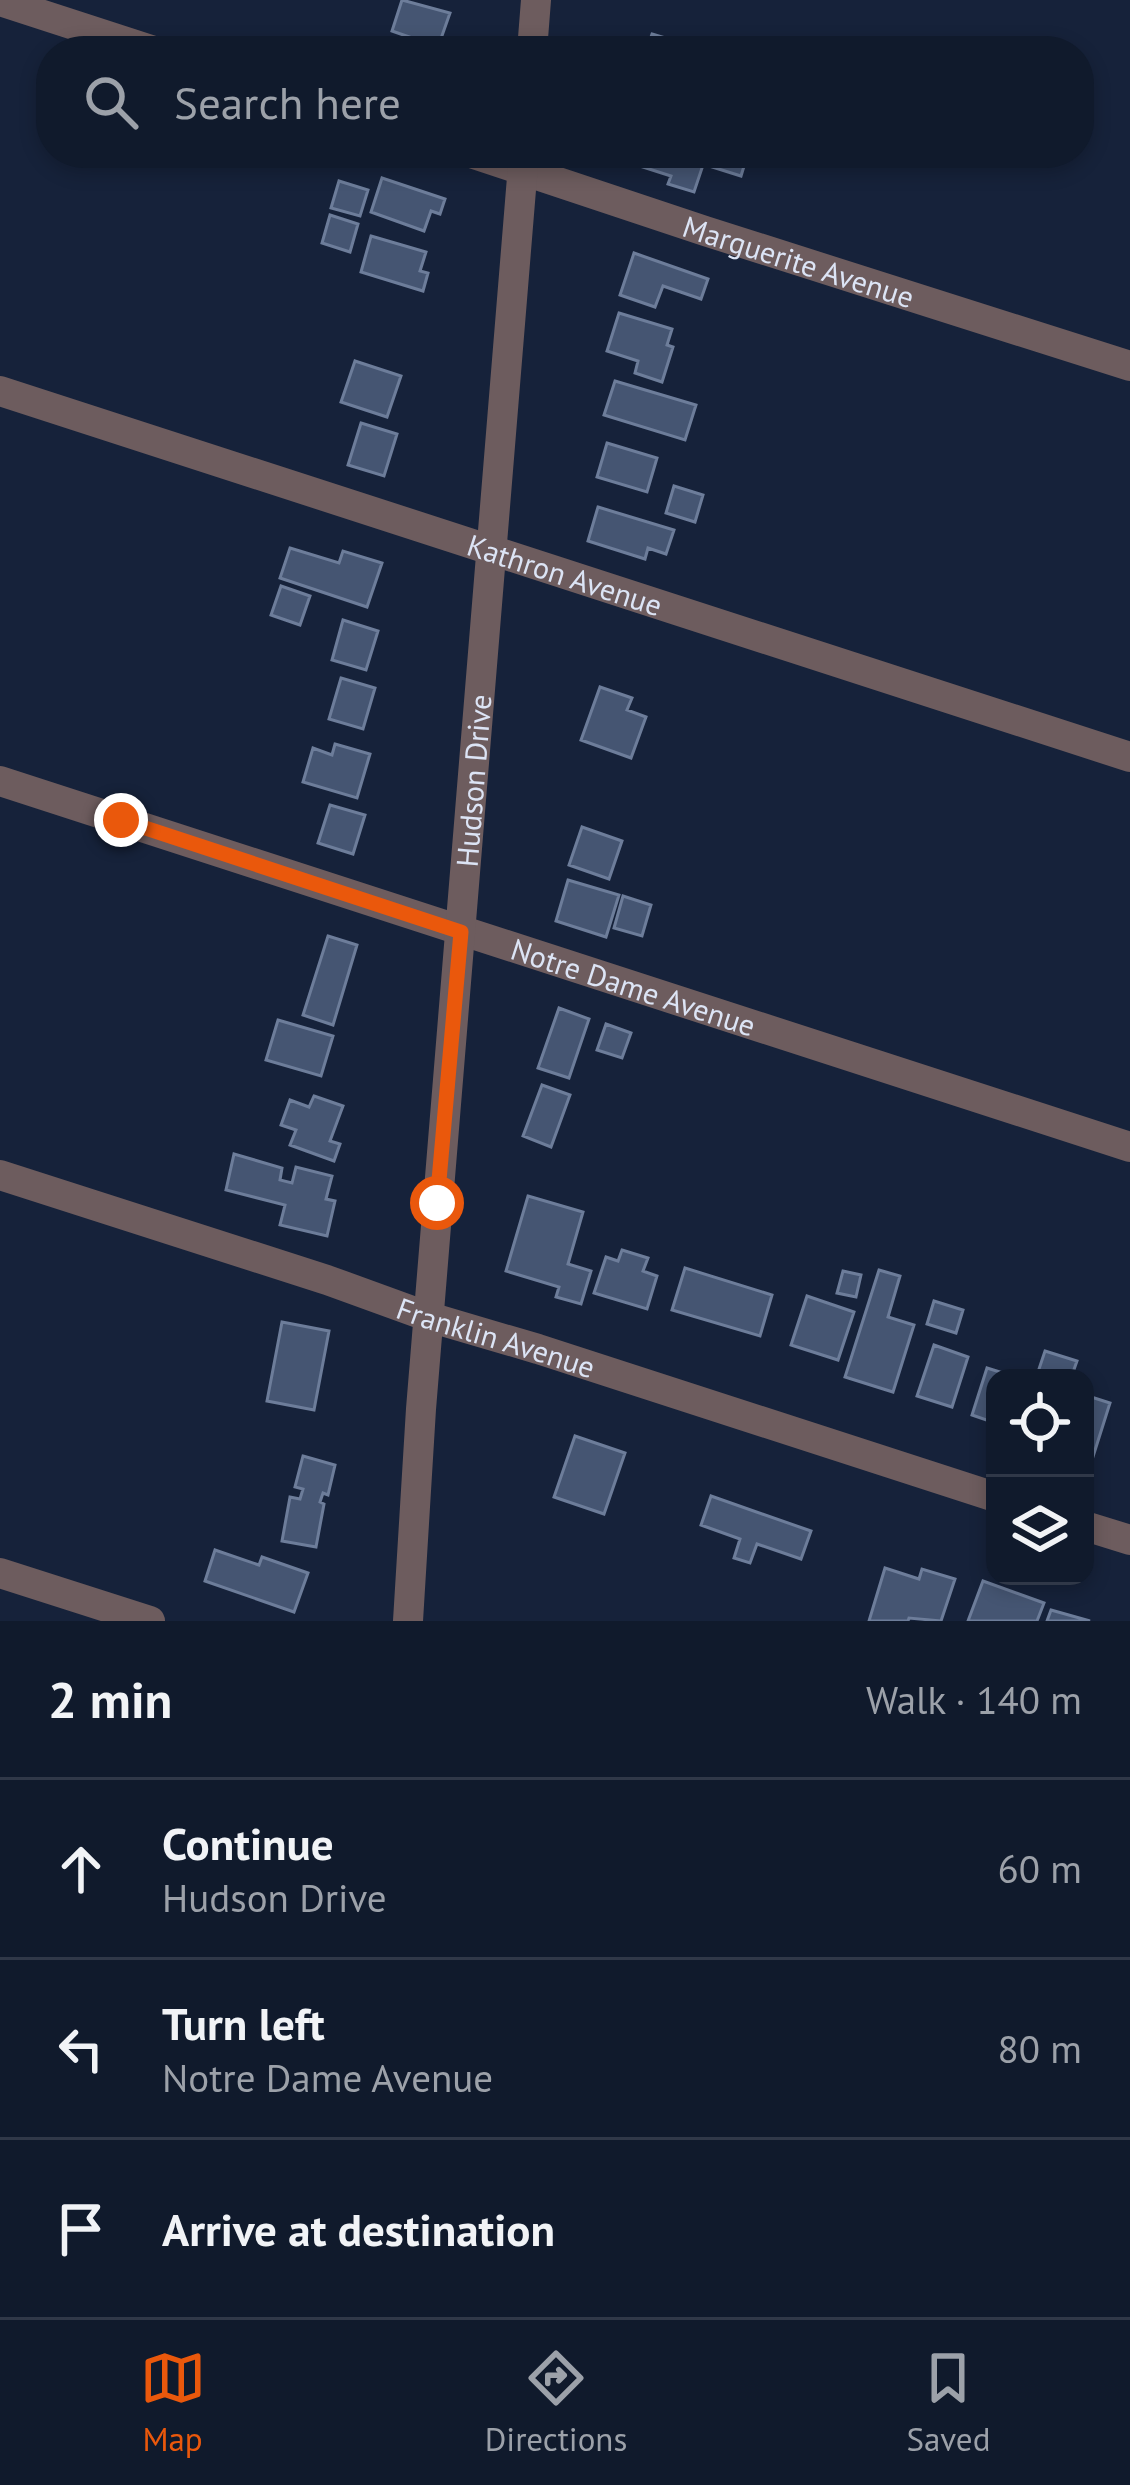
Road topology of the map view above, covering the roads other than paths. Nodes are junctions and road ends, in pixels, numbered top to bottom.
1 (536, 0) edge
2 (0, 1) edge
3 (108, 36) edge
4 (533, 36) edge
5 (523, 168) edge
6 (541, 168) edge
7 (1130, 366) edge
8 (0, 392) edge
9 (492, 551) junction
10 (1130, 757) edge
11 (0, 781) edge
12 (461, 932) junction
13 (1130, 1147) edge
14 (0, 1175) edge
15 (429, 1317) junction
16 (986, 1494) edge
17 (1094, 1529) edge
18 (1130, 1540) edge
19 (0, 1573) edge
20 (150, 1621) edge
21 (408, 1621) edge

1 - 4 street
2 - 3 street
5 - 9 street, Hudson Drive
6 - 7 street, Marguerite Avenue
8 - 9 street, Kathron Avenue
9 - 10 street, Kathron Avenue
9 - 12 street, Hudson Drive
11 - 12 street, Notre Dame Avenue
12 - 13 street, Notre Dame Avenue
12 - 15 street, Hudson Drive
14 - 15 street, Franklin Avenue
15 - 16 street, Franklin Avenue
15 - 21 street, Hudson Drive
17 - 18 street
19 - 20 street

